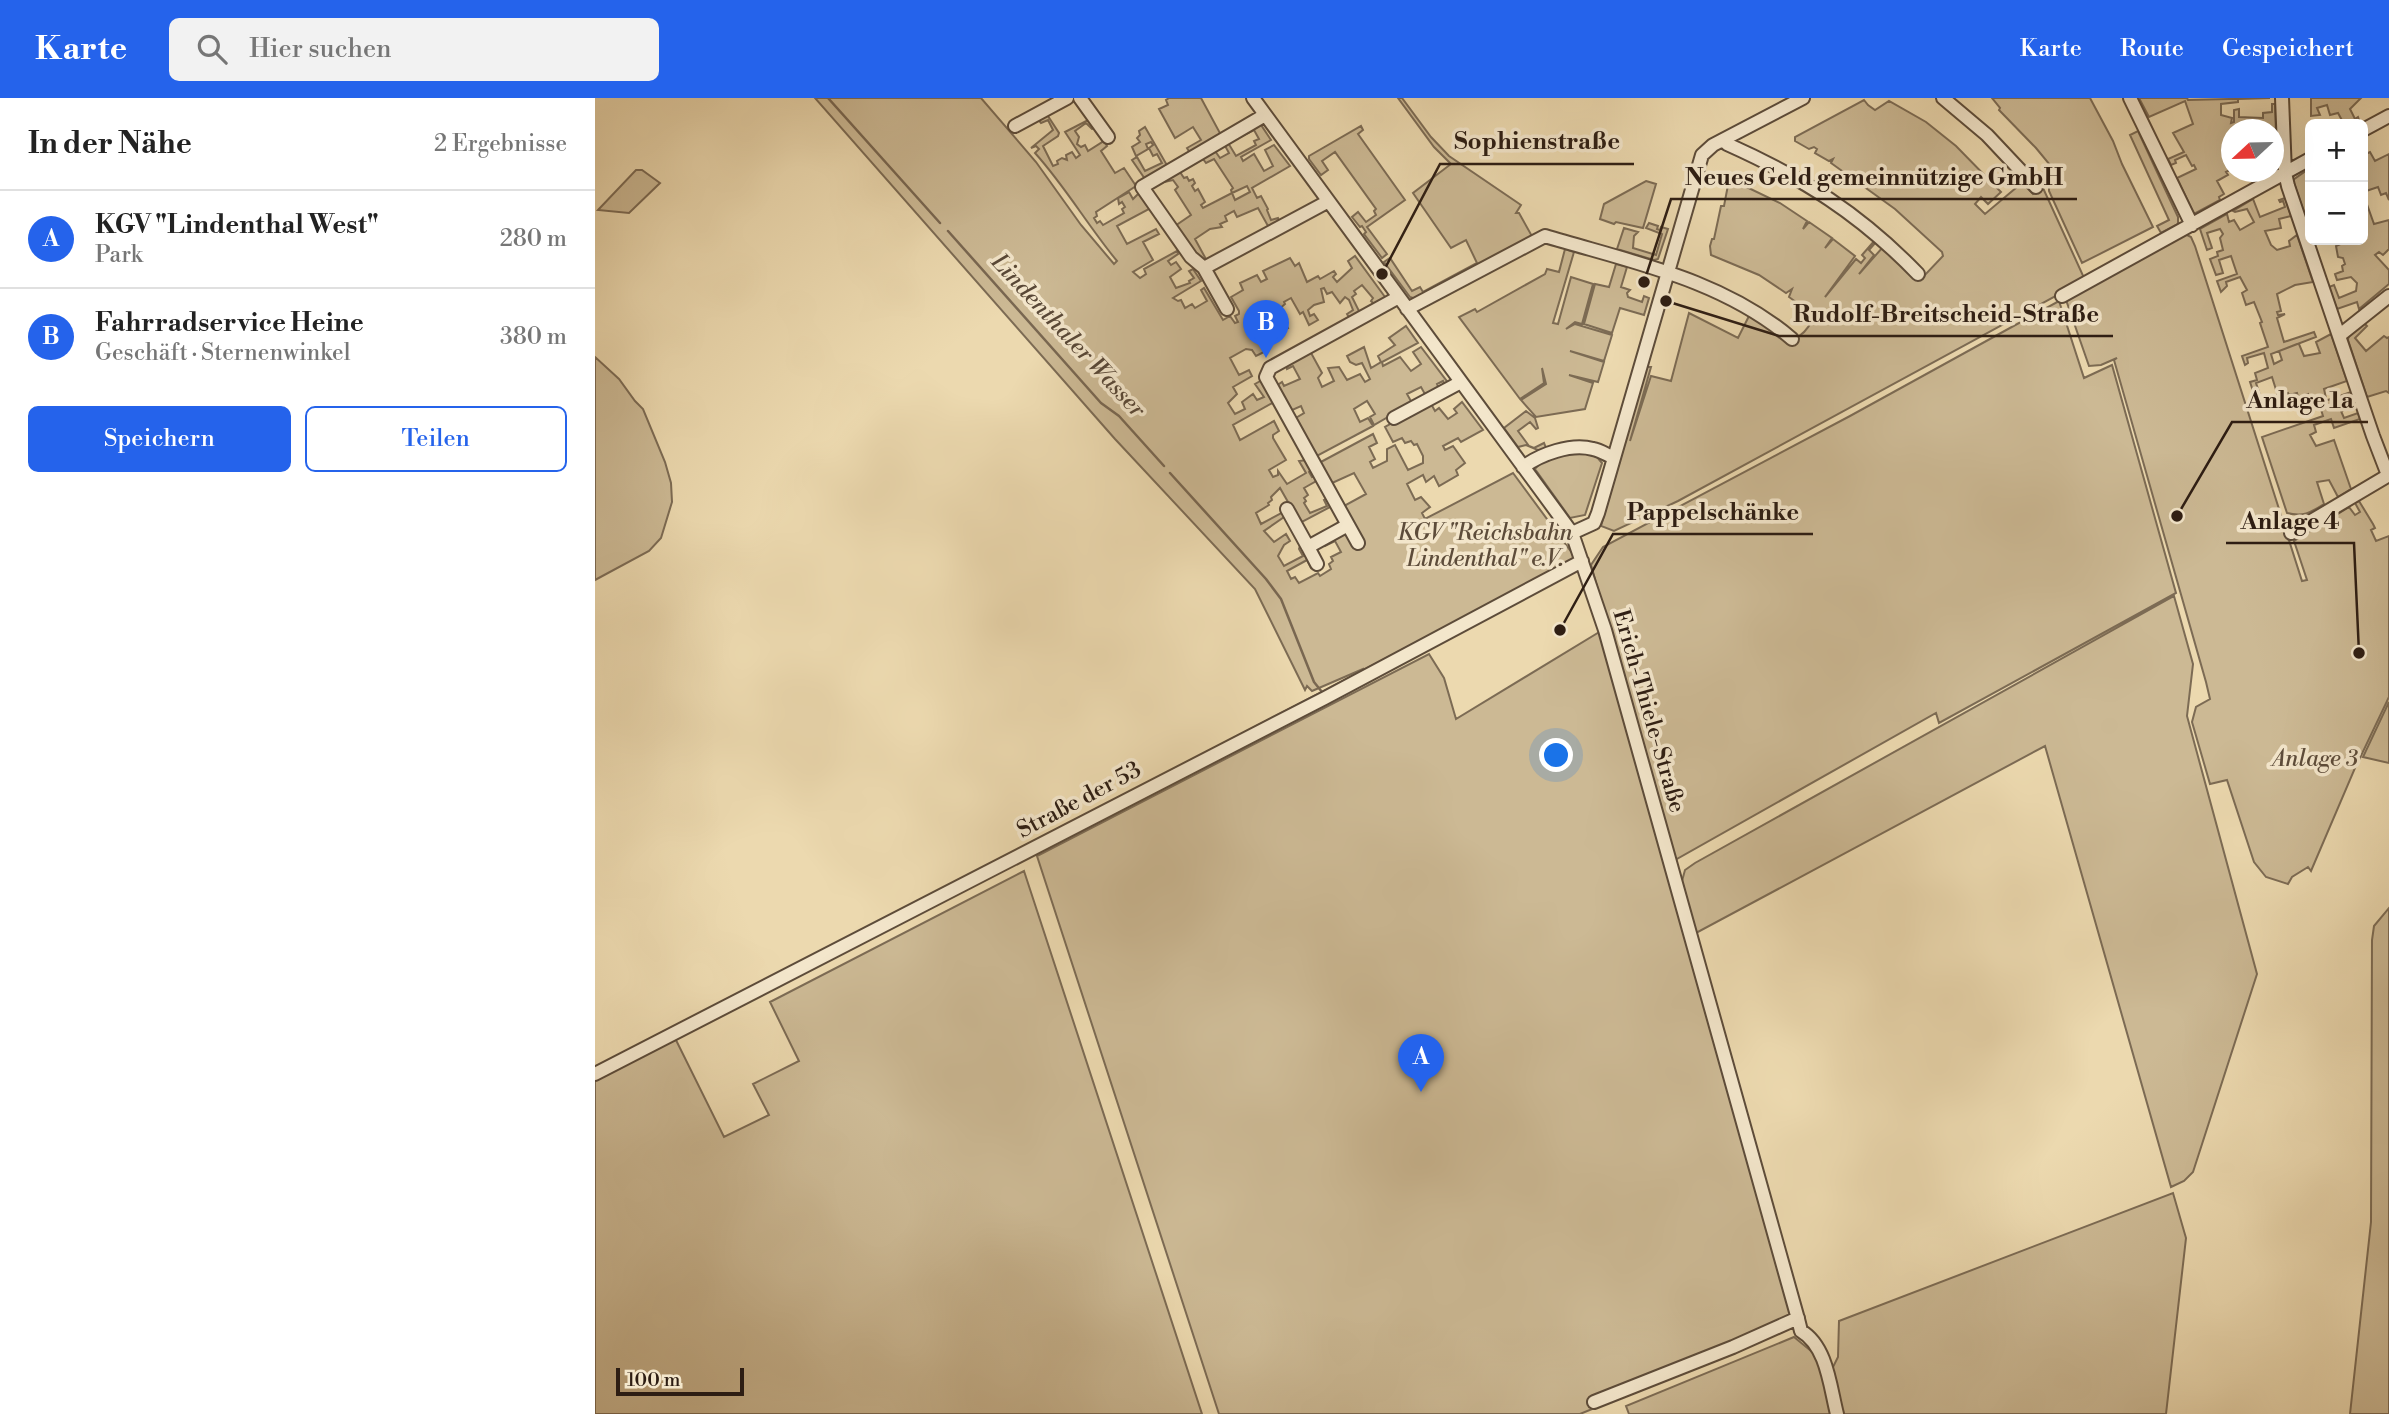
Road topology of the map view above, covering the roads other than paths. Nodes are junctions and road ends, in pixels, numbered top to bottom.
1 (1067, 98) edge
2 (1080, 98) edge
3 (1253, 98) edge
4 (1803, 98) edge
5 (1943, 98) edge
6 (2130, 98) edge
7 (2282, 98) edge
8 (1265, 115) junction
9 (2389, 116) edge
10 (1015, 126) dead end
11 (2368, 127) edge
12 (1108, 138) dead end
13 (1718, 142) junction
14 (2305, 162) edge
15 (2285, 173) junction
16 (2036, 187) dead end
17 (1327, 201) junction
18 (2192, 225) junction
19 (1204, 268) junction
20 (1668, 271) junction
21 (1918, 274) dead end
22 (2062, 296) dead end
23 (2389, 296) edge
24 (1399, 297) junction
25 (1227, 309) dead end
26 (1407, 309) junction
27 (2340, 335) junction
28 (1792, 339) dead end
29 (1461, 382) junction
30 (1394, 418) dead end
31 (1614, 458) junction
32 (1523, 467) junction
33 (2389, 475) edge
34 (1287, 509) dead end
35 (1348, 525) junction
36 (1572, 533) junction
37 (2291, 533) dead end
38 (1358, 543) dead end
39 (1308, 547) junction
40 (1582, 561) junction
41 (1317, 564) dead end
42 (595, 1074) edge
43 (1798, 1318) junction
44 (1594, 1402) dead end
45 (1837, 1414) edge

1 - 10 street
2 - 12 street
3 - 8 street, Erich-Thiele-Straße
4 - 13 street
5 - 16 street
6 - 18 street
7 - 15 street
8 - 17 street, Erich-Thiele-Straße
8 - 19 street
9 - 11 street
13 - 20 street
13 - 21 street
14 - 15 street
15 - 18 street
15 - 27 street
17 - 19 street
17 - 24 street, Erich-Thiele-Straße
18 - 22 street
19 - 25 street
20 - 26 street
20 - 28 street
20 - 31 street
23 - 27 street
24 - 26 street, Erich-Thiele-Straße
24 - 35 street
26 - 29 street, Erich-Thiele-Straße
27 - 33 street
29 - 30 street
29 - 32 street, Erich-Thiele-Straße
31 - 32 street
31 - 36 street
32 - 36 street, Erich-Thiele-Straße
33 - 37 street
34 - 39 street
35 - 38 street
35 - 39 street
36 - 40 street, Erich-Thiele-Straße
39 - 41 street
40 - 42 street, Straße der 53
40 - 43 street, Erich-Thiele-Straße
43 - 44 street
43 - 45 street, Erich-Thiele-Straße

